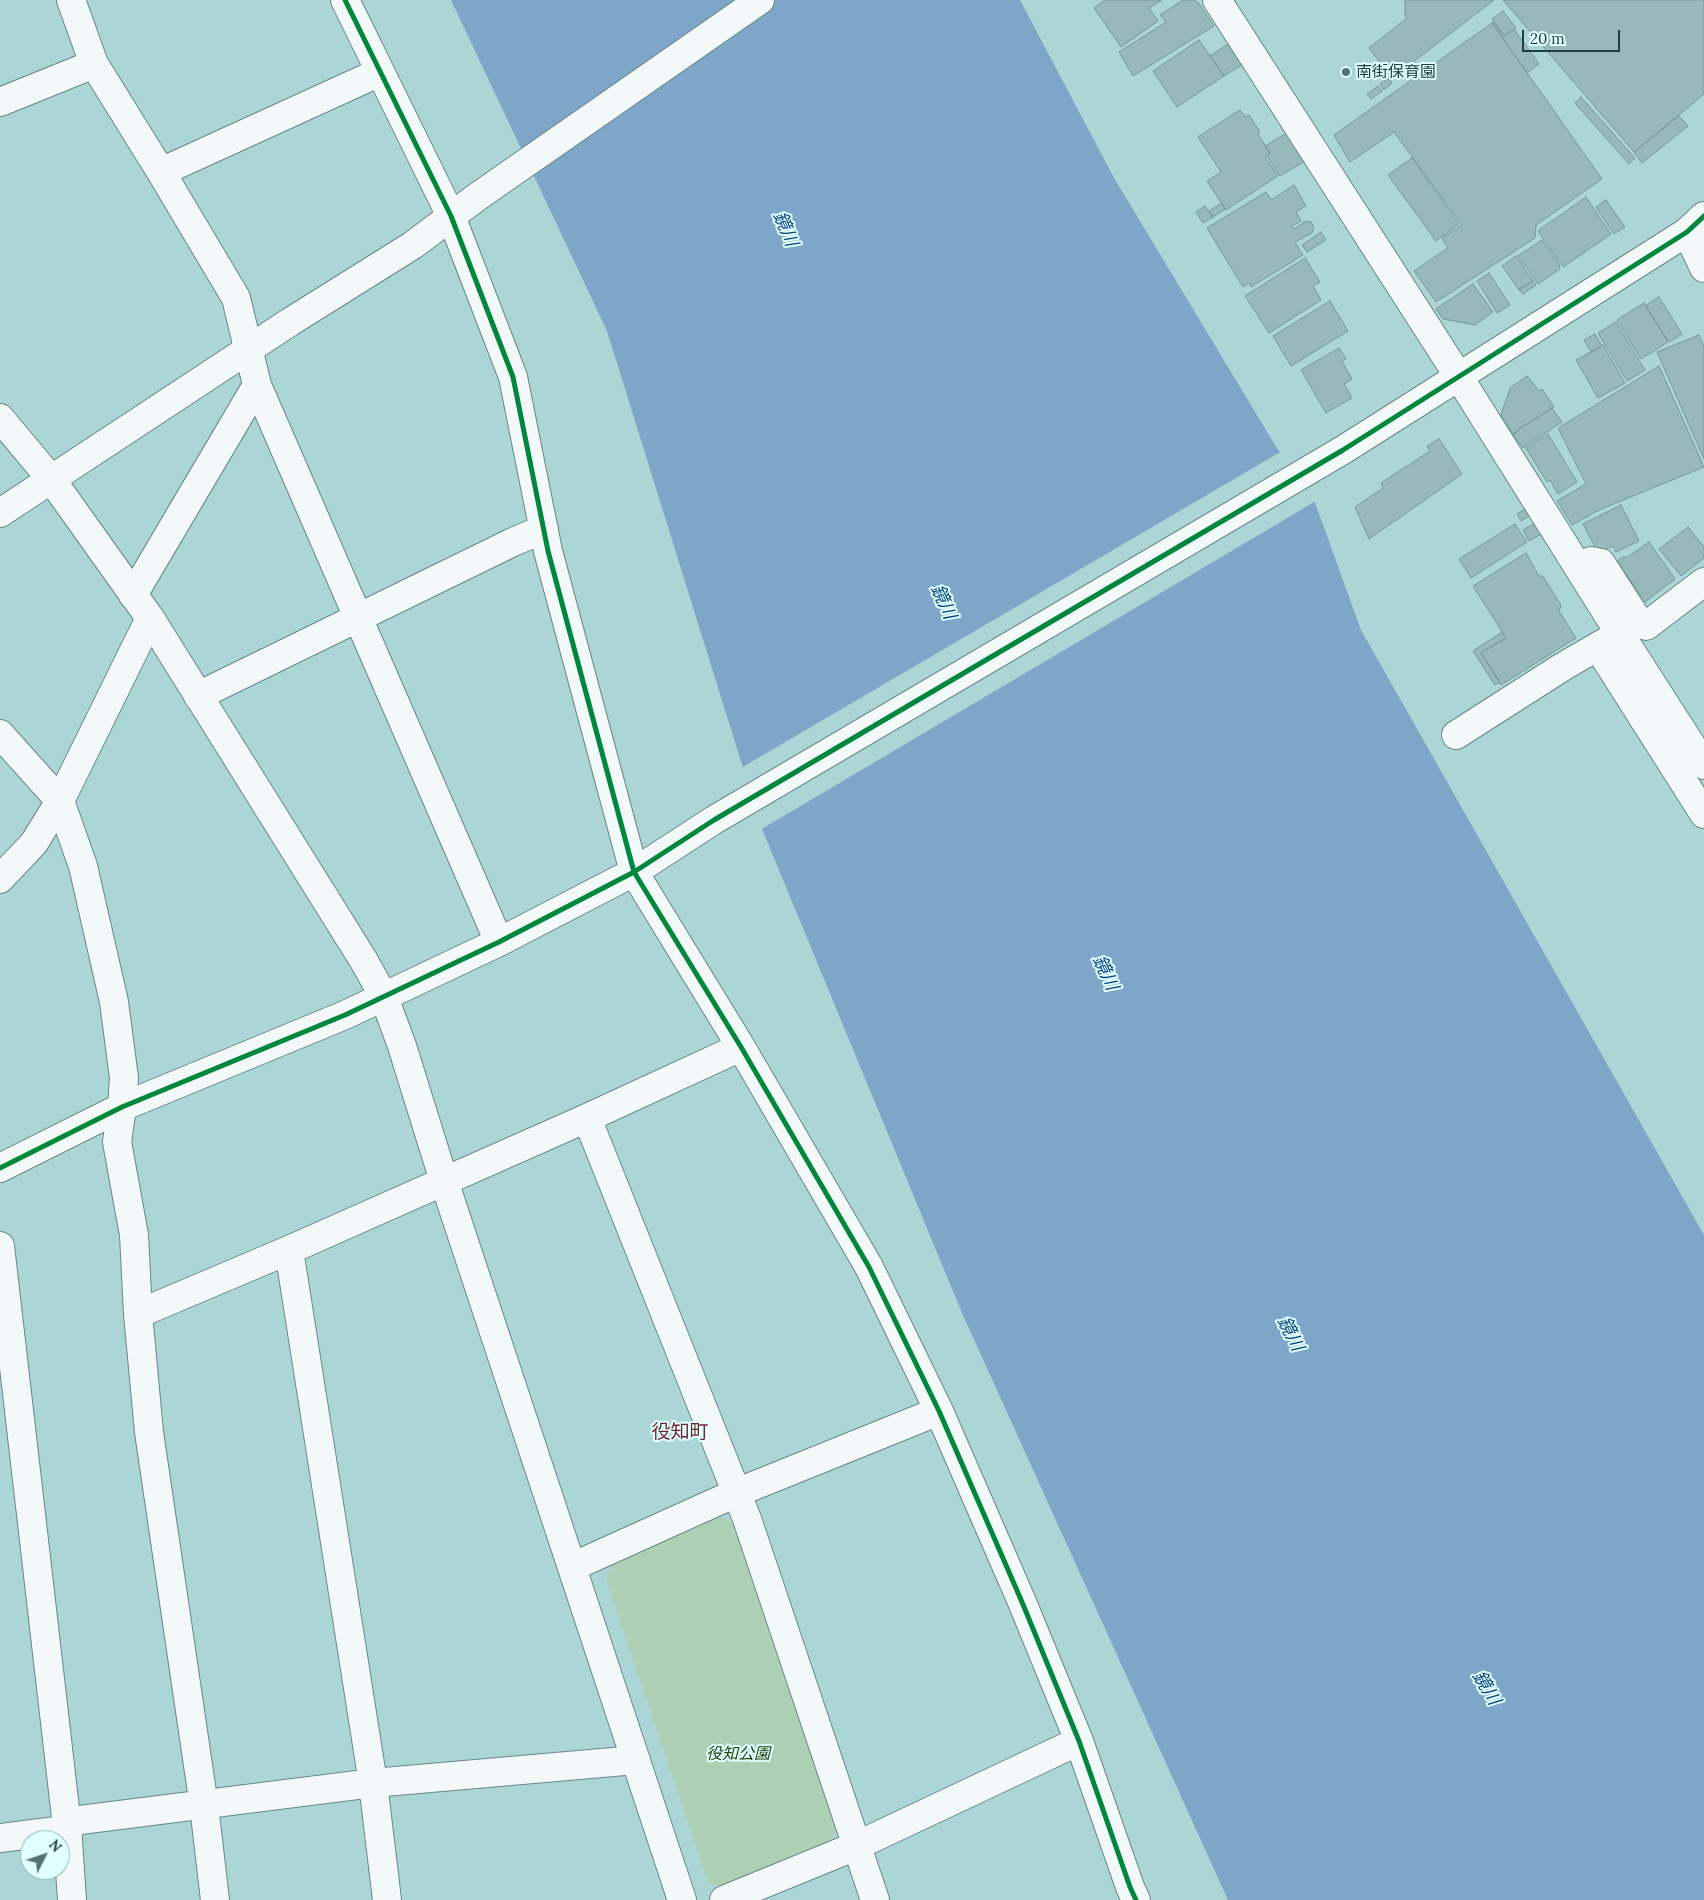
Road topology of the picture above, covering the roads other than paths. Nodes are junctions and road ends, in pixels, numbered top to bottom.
1 (71, 0) edge
2 (345, 0) edge
3 (760, 0) edge
4 (1217, 0) edge
5 (94, 64) junction
6 (380, 72) junction
7 (0, 102) edge
8 (161, 172) junction
9 (451, 216) junction
10 (1695, 224) edge
11 (1704, 268) edge
12 (248, 350) junction
13 (1459, 376) junction
14 (257, 385) junction
15 (0, 418) edge
16 (51, 479) junction
17 (0, 513) edge
18 (544, 529) junction
19 (1578, 566) junction
20 (1704, 582) edge
21 (133, 594) junction
22 (150, 618) junction
23 (357, 618) junction
24 (1609, 640) junction
25 (198, 696) junction
26 (0, 734) edge
27 (1456, 735) dead end
28 (1704, 765) edge
29 (60, 801) junction
30 (1704, 814) edge
31 (634, 872) junction
32 (0, 879) edge
33 (499, 942) junction
34 (384, 997) junction
35 (741, 1047) junction
36 (122, 1107) junction
37 (587, 1118) junction
38 (0, 1168) edge
39 (444, 1181) junction
40 (0, 1246) edge
41 (289, 1250) junction
42 (138, 1314) junction
43 (940, 1411) junction
44 (736, 1493) junction
45 (572, 1567) junction
46 (1079, 1741) junction
47 (636, 1760) junction
48 (373, 1783) junction
49 (204, 1806) junction
50 (67, 1826) junction
51 (0, 1838) edge
52 (856, 1846) junction
53 (72, 1900) edge
54 (215, 1900) edge
55 (387, 1900) edge
56 (682, 1900) edge
57 (724, 1900) edge
58 (875, 1900) edge
59 (1136, 1900) edge

1 - 5 street
2 - 6 street
3 - 9 street
4 - 13 street
5 - 7 street
5 - 8 street
6 - 8 street
6 - 9 street
8 - 12 street
9 - 12 street
9 - 18 street
10 - 11 street
10 - 13 street
12 - 14 street
12 - 16 street
13 - 19 street
13 - 31 street
14 - 21 street
14 - 23 street
15 - 16 street
16 - 17 street
16 - 21 street
18 - 23 street
18 - 31 street
19 - 20 street
19 - 24 street
21 - 22 street
22 - 25 street
22 - 29 street
23 - 25 street
23 - 33 street
24 - 27 street
24 - 28 street
24 - 30 street
25 - 34 street
26 - 29 street
29 - 32 street
29 - 36 street
31 - 33 street
31 - 35 street
33 - 34 street
34 - 36 street
34 - 39 street
35 - 37 street
35 - 43 street
36 - 38 street
36 - 42 street
37 - 39 street
37 - 44 street
39 - 41 street
39 - 45 street
40 - 50 street
41 - 42 street
41 - 48 street
42 - 49 street
43 - 44 street
43 - 46 street
44 - 45 street
44 - 52 street
45 - 47 street
46 - 52 street
46 - 59 street
47 - 48 street
47 - 56 street
48 - 49 street
48 - 55 street
49 - 50 street
49 - 54 street
50 - 51 street
50 - 53 street
52 - 57 street
52 - 58 street

